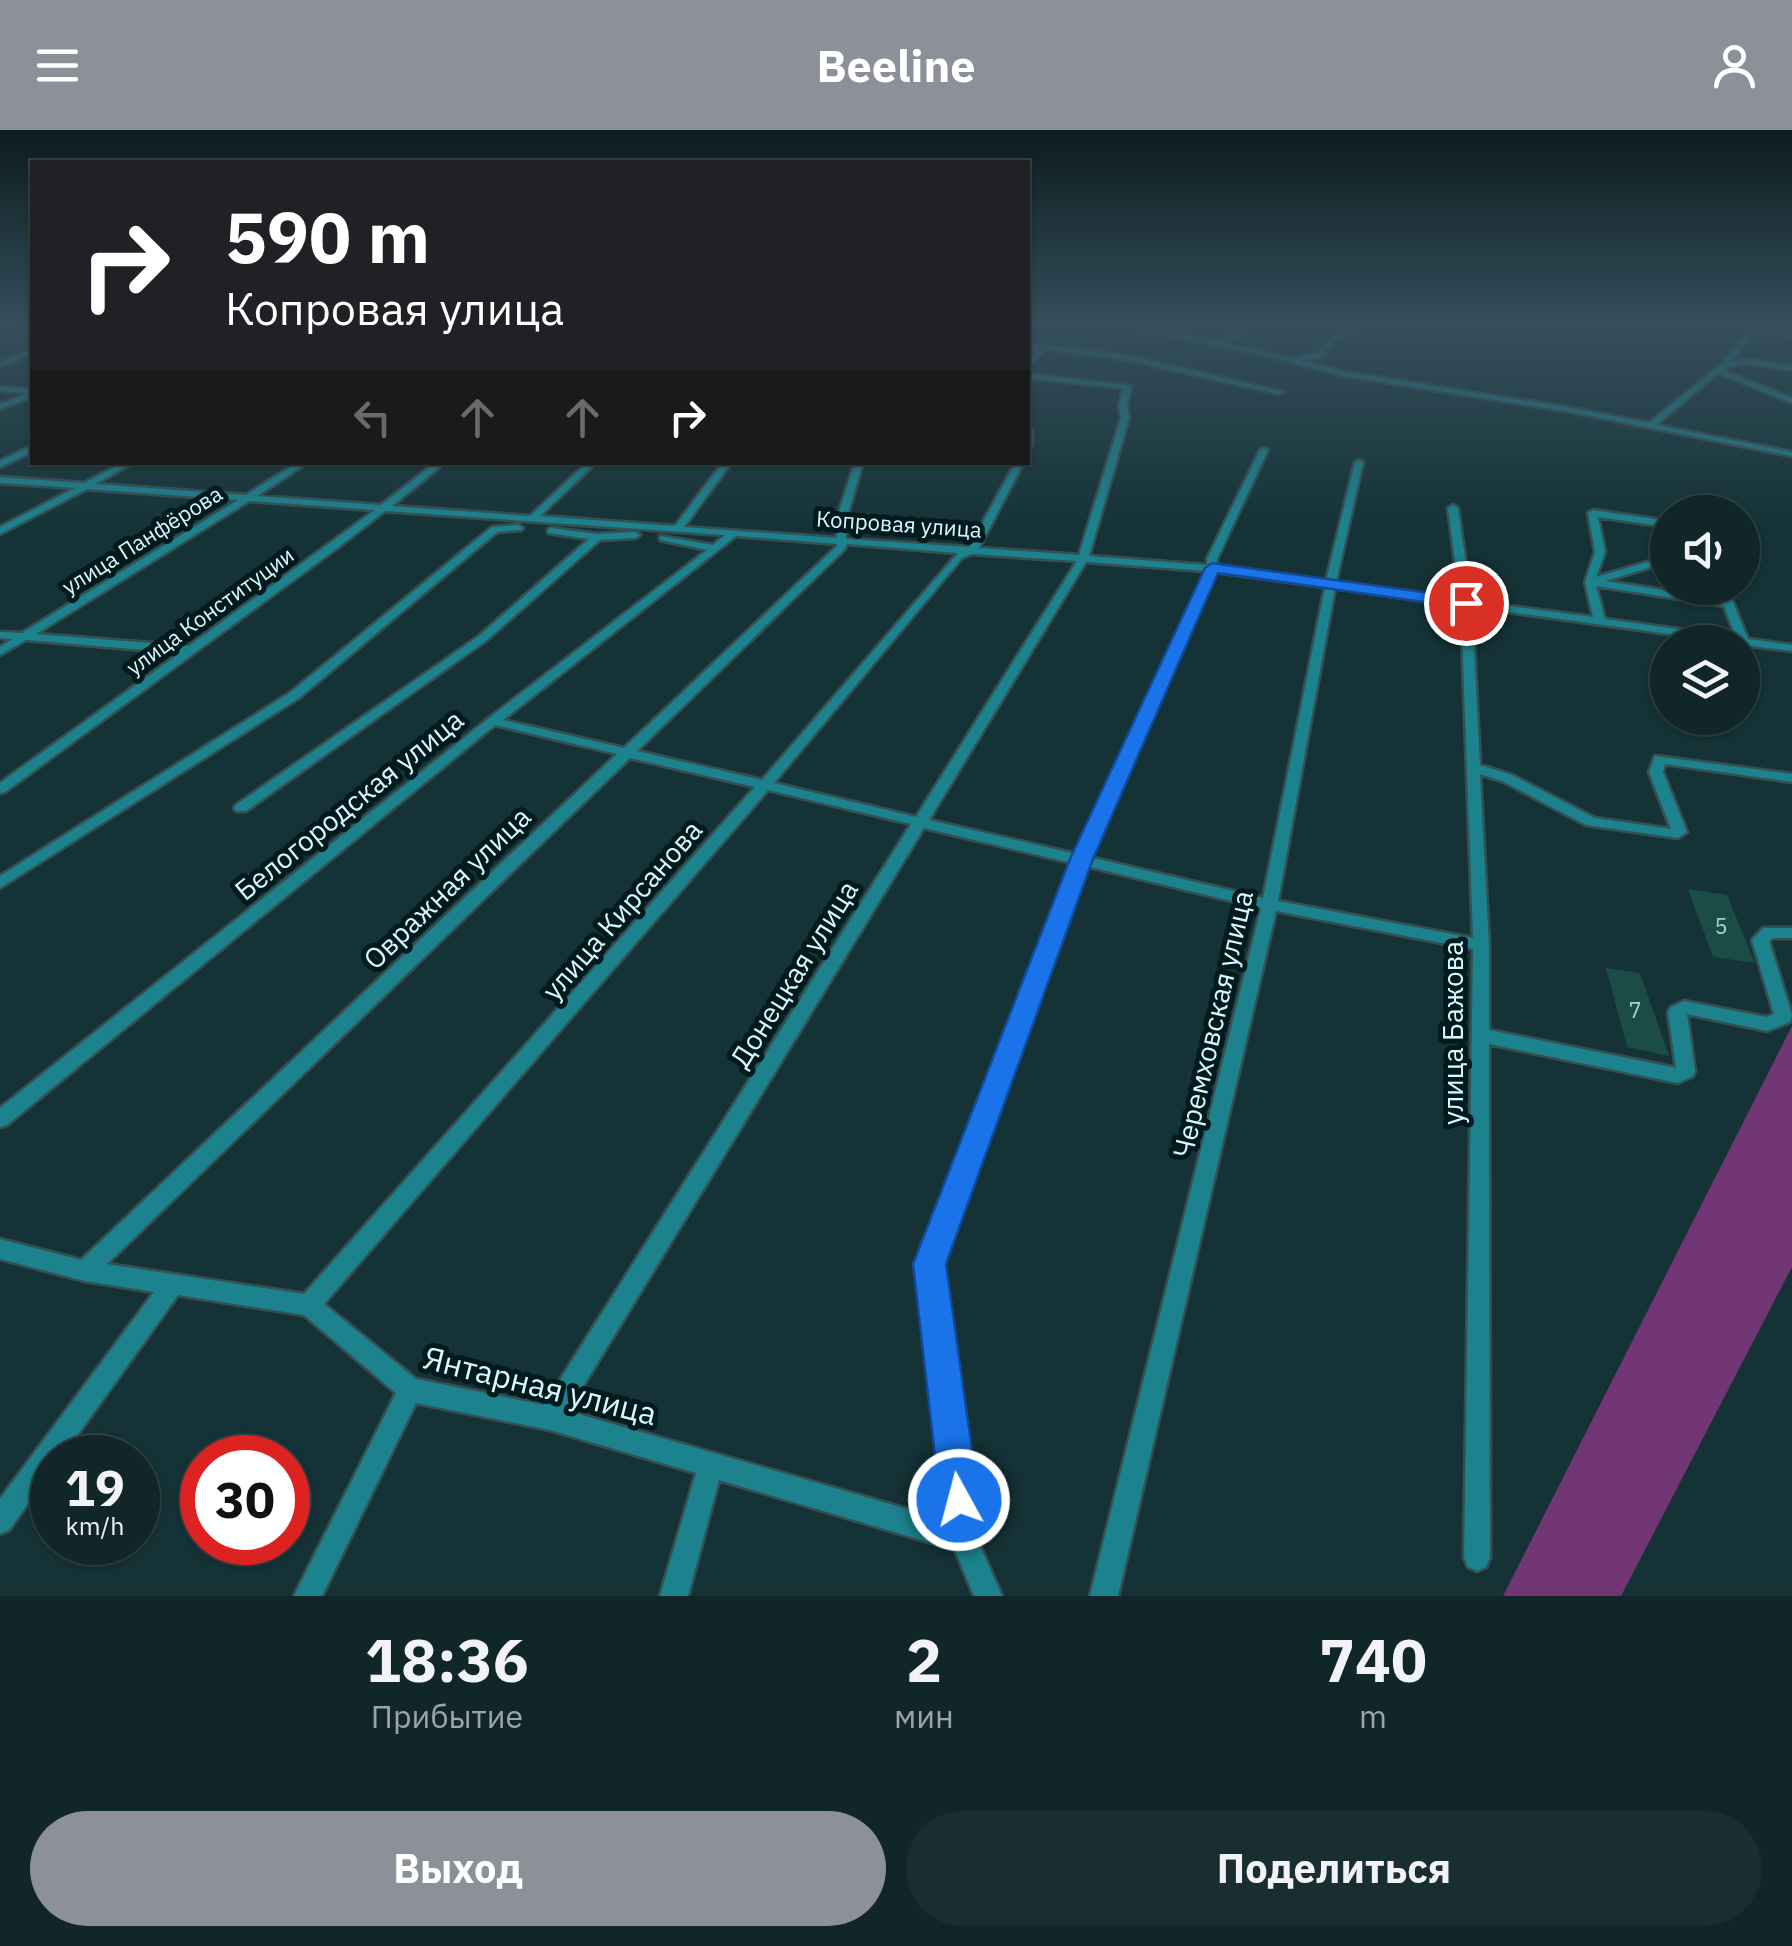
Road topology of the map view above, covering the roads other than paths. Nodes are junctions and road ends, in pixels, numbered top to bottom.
1 (1126, 392) edge
2 (1468, 392) edge
3 (1690, 392) edge
4 (30, 394) edge
5 (0, 407) edge
6 (1651, 425) junction
7 (30, 450) edge
8 (1264, 450) dead end
9 (1792, 454) edge
10 (1359, 462) dead end
11 (0, 464) edge
12 (126, 465) edge
13 (300, 465) edge
14 (438, 465) edge
15 (590, 465) edge
16 (726, 465) edge
17 (859, 465) edge
18 (1018, 465) edge
19 (0, 480) edge
20 (87, 486) junction
21 (248, 497) junction
22 (382, 507) junction
23 (1452, 508) dead end
24 (531, 520) junction
25 (1650, 521) edge
26 (677, 530) junction
27 (0, 531) edge
28 (733, 534) junction
29 (596, 537) junction
30 (844, 540) junction
31 (714, 548) junction
32 (974, 549) junction
33 (1083, 558) junction
34 (1650, 564) edge
35 (1212, 568) junction
36 (1590, 582) junction
37 (1330, 584) junction
38 (1650, 591) edge
39 (1466, 603) junction
40 (1600, 622) junction
41 (1650, 629) edge
42 (0, 635) edge
43 (25, 637) junction
44 (1760, 644) edge
45 (1792, 648) edge
46 (190, 650) junction
47 (0, 652) edge
48 (492, 721) junction
49 (624, 752) junction
50 (1474, 767) junction
51 (1792, 778) edge
52 (764, 786) junction
53 (0, 789) edge
54 (242, 808) dead end
55 (920, 823) junction
56 (1082, 859) junction
57 (0, 883) edge
58 (1270, 905) junction
59 (1792, 933) edge
60 (1481, 944) junction
61 (1480, 1035) junction
62 (0, 1119) edge
63 (0, 1249) edge
64 (85, 1272) junction
65 (171, 1287) junction
66 (309, 1305) junction
67 (410, 1390) junction
68 (550, 1418) junction
69 (711, 1465) junction
70 (0, 1521) edge
71 (964, 1539) junction
72 (1477, 1558) dead end
73 (308, 1596) edge
74 (674, 1596) edge
75 (988, 1596) edge
76 (1104, 1596) edge

1 - 33 street, Донецкая улица
2 - 6 street
3 - 6 street
4 - 5 street
6 - 9 street
7 - 11 street
8 - 35 street
10 - 37 street, Черемховская улица
12 - 20 street
13 - 21 street, улица Панфёрова
14 - 22 street, улица Конституции
15 - 24 street
16 - 26 street
17 - 30 street
18 - 32 street, улица Кирсанова
19 - 20 street, Копровая улица
20 - 21 street, Копровая улица
20 - 27 street
21 - 22 street, Копровая улица
21 - 43 street, улица Панфёрова
22 - 24 street, Копровая улица
22 - 46 street, улица Конституции
23 - 39 street, улица Бажова
24 - 26 street, Копровая улица
25 - 36 street
26 - 28 street, Копровая улица
28 - 30 street, Копровая улица
28 - 31 street, Белогородская улица
29 - 31 street
29 - 54 street
29 - 57 street
30 - 32 street, Копровая улица
30 - 49 street, Овражная улица
31 - 48 street, Белогородская улица
32 - 33 street, Копровая улица
32 - 52 street, улица Кирсанова
33 - 35 street, Копровая улица
33 - 55 street, Донецкая улица
34 - 36 street
35 - 37 street, Копровая улица
35 - 56 street
36 - 38 street
36 - 40 street
37 - 39 street, Копровая улица
37 - 58 street, Черемховская улица
39 - 40 street, Копровая улица
39 - 50 street, улица Бажова
40 - 41 street, Копровая улица
42 - 43 street
43 - 46 street
43 - 47 street, улица Панфёрова
44 - 45 street, Копровая улица
46 - 53 street, улица Конституции
48 - 49 street
48 - 62 street, Белогородская улица
49 - 52 street
49 - 64 street, Овражная улица
50 - 51 street
50 - 60 street, улица Бажова
52 - 55 street
52 - 66 street, улица Кирсанова
55 - 56 street
55 - 68 street, Донецкая улица
56 - 58 street
56 - 71 street
58 - 60 street
58 - 76 street, Черемховская улица
59 - 61 street
60 - 61 street, улица Бажова
61 - 72 street, улица Бажова
63 - 64 street
64 - 65 street
65 - 66 street
65 - 70 street
66 - 67 street, Янтарная улица
67 - 68 street, Янтарная улица
67 - 73 street
68 - 69 street, Янтарная улица
69 - 71 street, Янтарная улица
69 - 74 street
71 - 75 street

